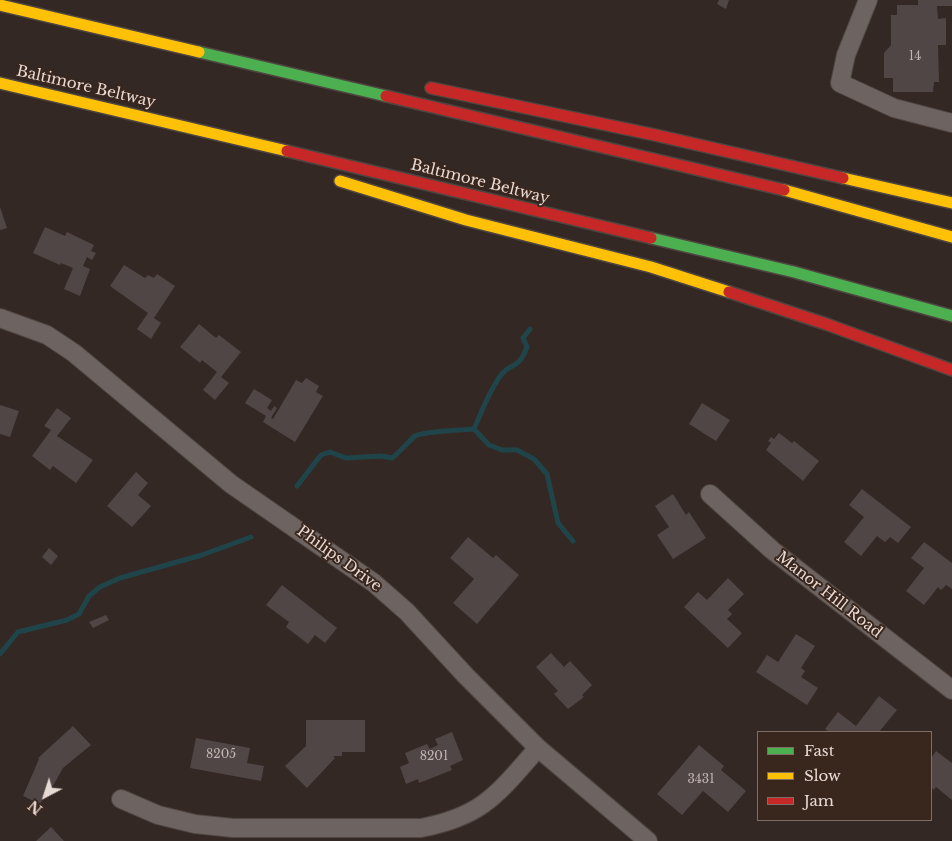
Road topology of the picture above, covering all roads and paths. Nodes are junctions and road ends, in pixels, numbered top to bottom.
1 (868, 0) edge
2 (0, 5) edge
3 (28, 12) junction
4 (145, 27) dead end
5 (0, 83) edge
6 (415, 84) dead end
7 (91, 103) junction
8 (952, 123) edge
9 (278, 162) dead end
10 (325, 176) dead end
11 (952, 203) edge
12 (952, 237) edge
13 (952, 316) edge
14 (0, 318) edge
15 (952, 370) edge
16 (710, 494) dead end
17 (952, 690) edge
18 (538, 748) junction
19 (121, 799) dead end
20 (648, 841) edge

1 - 8 street
2 - 3 highway
3 - 4 highway
3 - 12 highway
5 - 7 highway, Baltimore Beltway
6 - 11 highway
7 - 9 highway
7 - 13 highway, Baltimore Beltway
10 - 15 highway
14 - 18 street, Philips Drive
16 - 17 street, Manor Hill Road
18 - 19 street
18 - 20 street, Philips Drive

